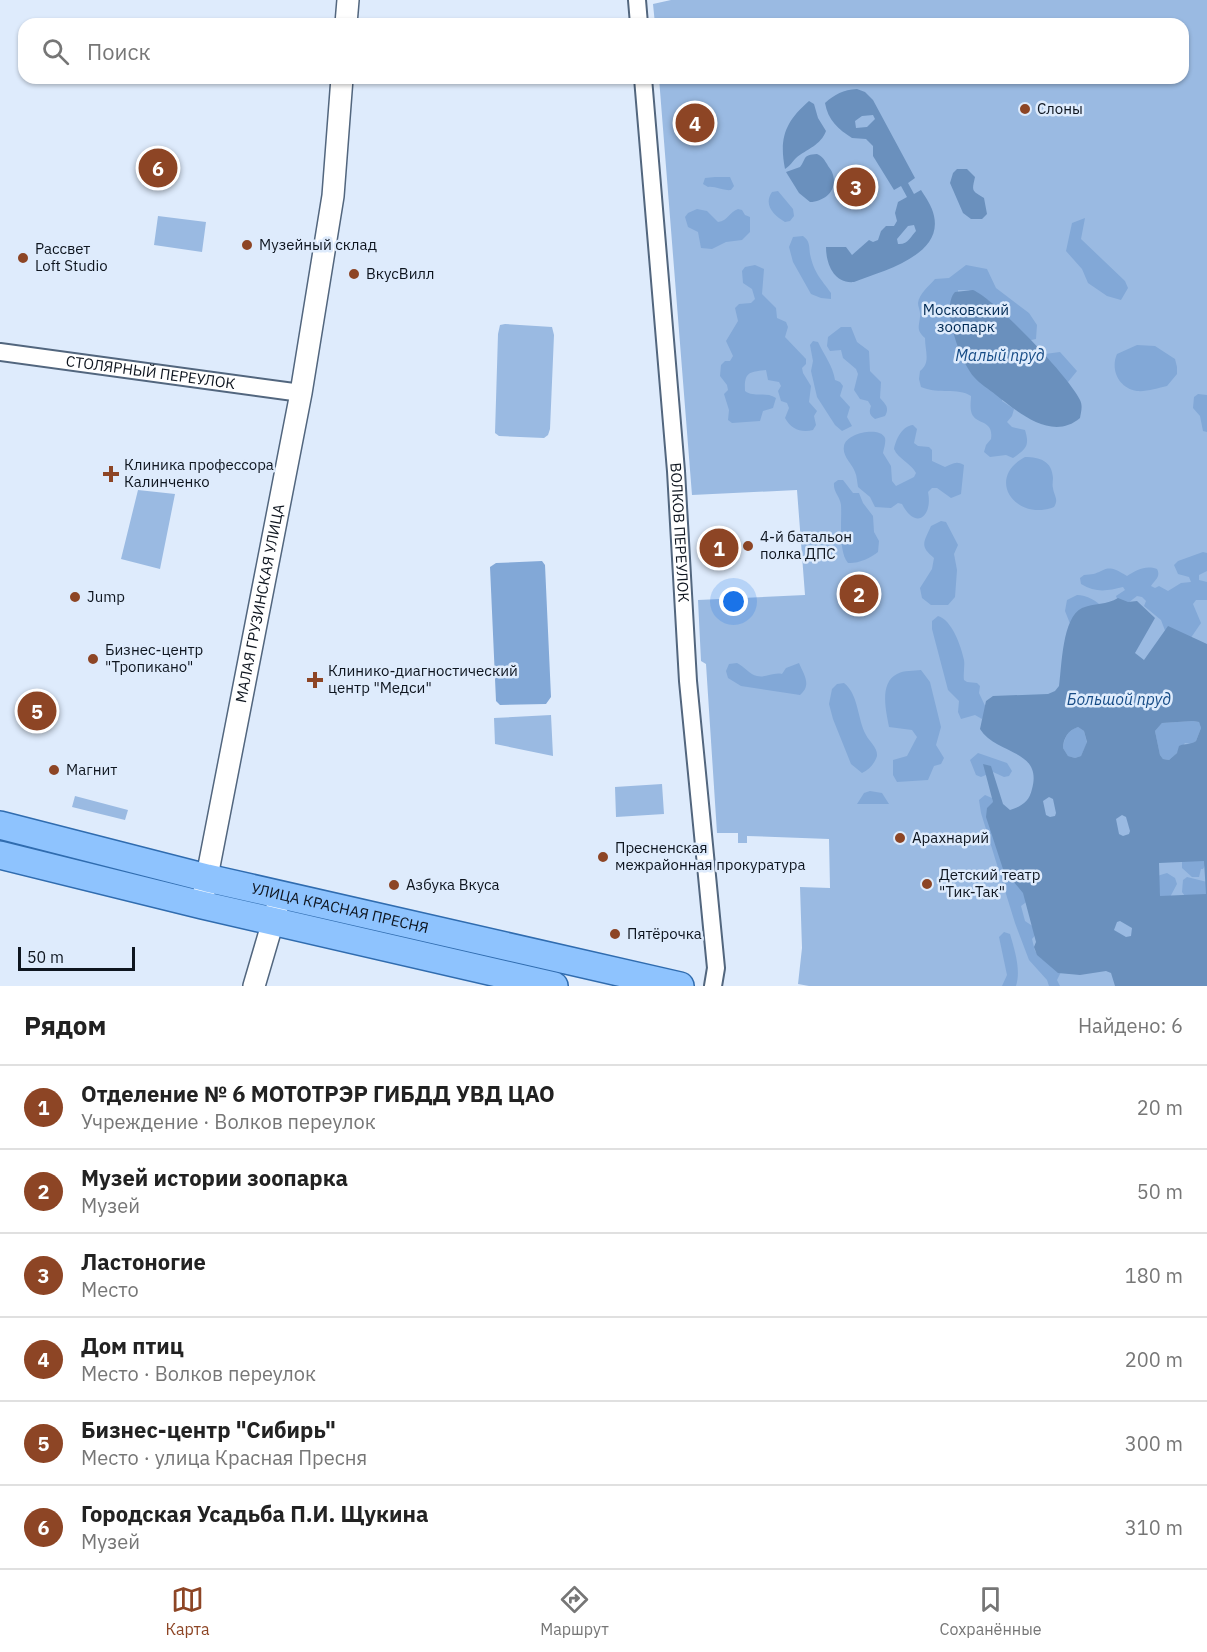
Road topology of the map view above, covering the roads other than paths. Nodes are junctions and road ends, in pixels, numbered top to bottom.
1 (348, 0) edge
2 (637, 0) edge
3 (346, 18) edge
4 (638, 18) edge
5 (342, 84) edge
6 (644, 84) edge
7 (0, 352) edge
8 (301, 393) junction
9 (0, 825) edge
10 (0, 855) edge
11 (207, 878) junction
12 (281, 894) junction
13 (202, 905) junction
14 (272, 921) junction
15 (254, 986) edge
16 (554, 986) edge
17 (680, 986) edge
18 (713, 986) edge

1 - 3 street
2 - 4 street
5 - 8 street, МАЛАЯ ГРУЗИНСКАЯ УЛИЦА
6 - 18 street, ВОЛКОВ ПЕРЕУЛОК
7 - 8 street, СТОЛЯРНЫЙ ПЕРЕУЛОК
8 - 11 street, МАЛАЯ ГРУЗИНСКАЯ УЛИЦА
9 - 11 main road, УЛИЦА КРАСНАЯ ПРЕСНЯ
10 - 13 main road, УЛИЦА КРАСНАЯ ПРЕСНЯ
11 - 12 main road, УЛИЦА КРАСНАЯ ПРЕСНЯ
11 - 13 street, МАЛАЯ ГРУЗИНСКАЯ УЛИЦА
12 - 14 street
12 - 17 main road, УЛИЦА КРАСНАЯ ПРЕСНЯ
13 - 14 main road, УЛИЦА КРАСНАЯ ПРЕСНЯ
14 - 15 street
14 - 16 main road, УЛИЦА КРАСНАЯ ПРЕСНЯ

